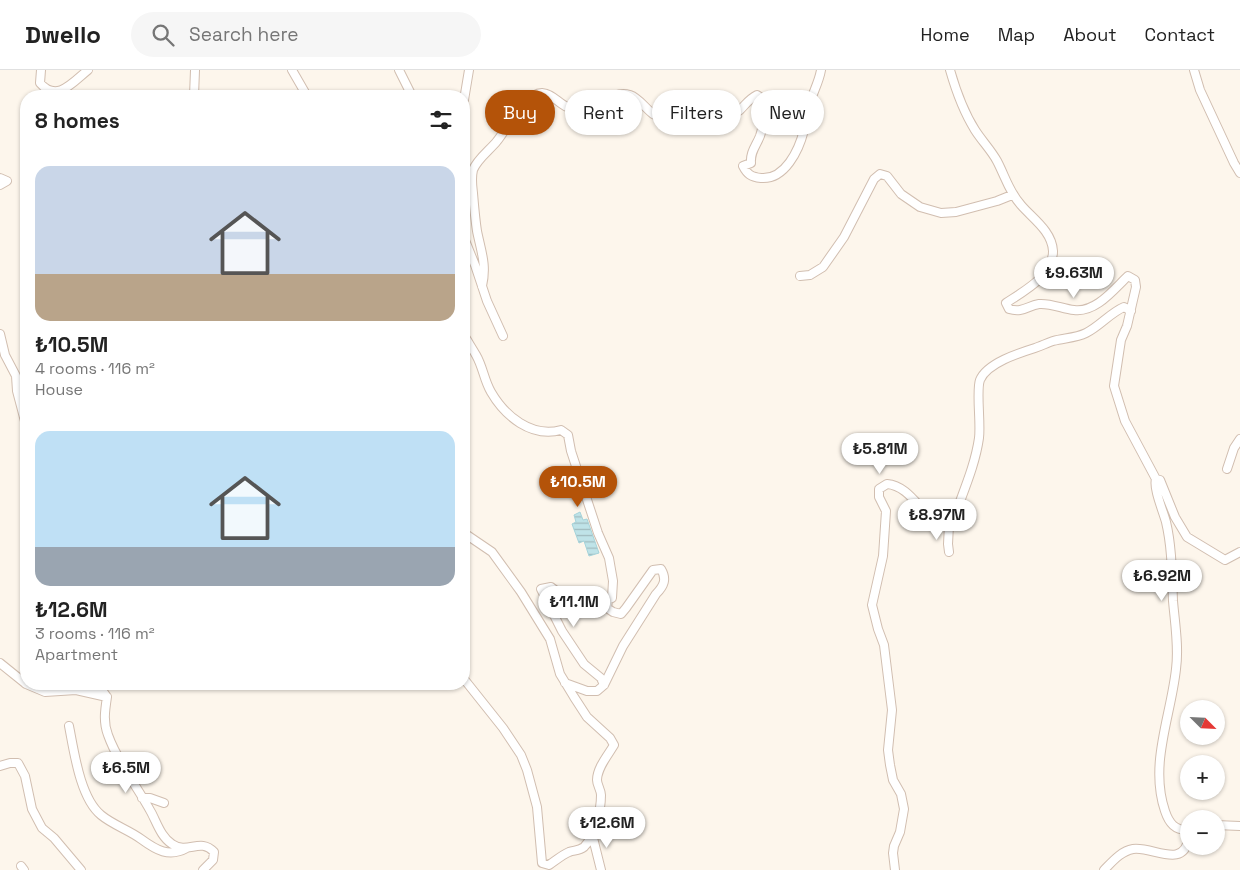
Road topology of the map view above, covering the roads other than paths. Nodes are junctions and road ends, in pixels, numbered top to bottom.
1 (42, 70) edge
2 (88, 70) edge
3 (195, 70) edge
4 (292, 70) edge
5 (399, 70) edge
6 (469, 70) edge
7 (822, 70) edge
8 (950, 70) edge
9 (1194, 70) edge
10 (47, 90) edge
11 (61, 90) edge
12 (194, 90) edge
13 (304, 90) edge
14 (409, 90) edge
15 (466, 90) edge
16 (1240, 173) edge
17 (0, 178) edge
18 (0, 185) edge
19 (1012, 195) junction
20 (470, 253) edge
21 (800, 276) dead end
22 (482, 286) junction
23 (1131, 311) junction
24 (0, 334) edge
25 (504, 336) dead end
26 (470, 346) edge
27 (20, 402) edge
28 (1240, 440) edge
29 (1227, 470) dead end
30 (1156, 479) junction
31 (949, 525) junction
32 (470, 537) edge
33 (949, 552) dead end
34 (1240, 552) edge
35 (608, 600) junction
36 (0, 663) edge
37 (20, 679) edge
38 (565, 683) junction
39 (604, 686) junction
40 (470, 687) edge
41 (40, 690) edge
42 (76, 690) edge
43 (76, 690) edge
44 (102, 690) edge
45 (107, 697) junction
46 (69, 726) dead end
47 (0, 766) edge
48 (142, 798) junction
49 (164, 803) dead end
50 (1225, 825) edge
51 (1240, 826) edge
52 (1180, 829) edge
53 (592, 834) junction
54 (187, 848) junction
55 (1180, 854) edge
56 (549, 865) junction
57 (81, 870) edge
58 (203, 870) edge
59 (542, 870) edge
60 (601, 870) edge
61 (895, 870) edge
62 (1104, 870) edge

1 - 10 street
2 - 11 street
3 - 12 street
4 - 13 street
5 - 14 street
6 - 15 street
7 - 22 street
8 - 19 street
9 - 16 street
17 - 18 street
19 - 21 street
19 - 23 street
20 - 22 street
22 - 25 street
23 - 30 street
23 - 31 street
24 - 27 street
26 - 35 street
28 - 29 street
30 - 34 street
30 - 52 street
31 - 33 street
31 - 61 street
32 - 38 street
35 - 39 street
35 - 39 street
36 - 37 street
38 - 39 street
38 - 53 street
40 - 56 street
41 - 42 street
43 - 45 street
44 - 45 street
45 - 48 street
46 - 54 street
47 - 57 street
48 - 49 street
48 - 54 street
50 - 51 street
53 - 56 street
53 - 60 street
54 - 58 street
55 - 62 street
56 - 59 street

